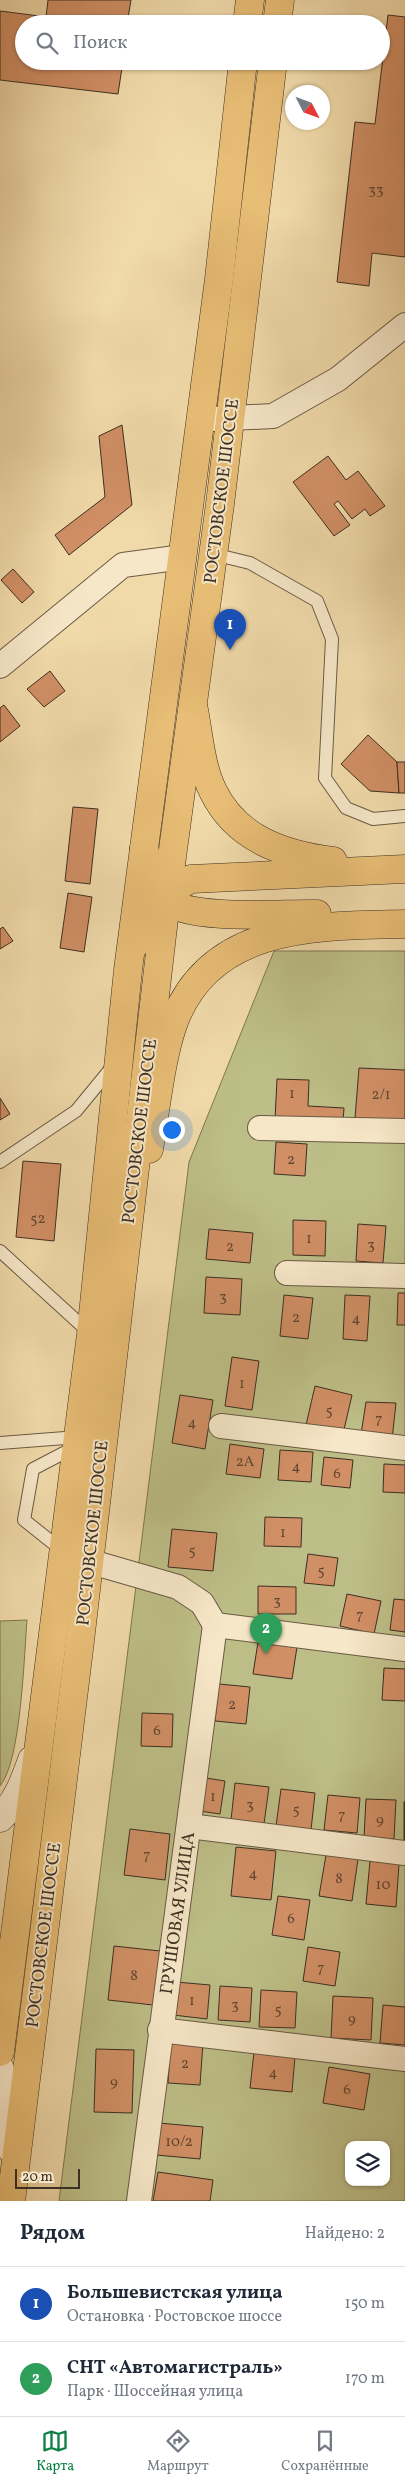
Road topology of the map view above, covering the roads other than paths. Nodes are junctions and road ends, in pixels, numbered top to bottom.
1 (250, 0) edge
2 (280, 0) edge
3 (248, 15) edge
4 (278, 15) edge
5 (242, 70) edge
6 (272, 70) edge
7 (405, 325) edge
8 (199, 419) junction
9 (230, 420) junction
10 (213, 554) junction
11 (183, 557) junction
12 (0, 666) edge
13 (193, 701) junction
14 (405, 816) edge
15 (144, 848) junction
16 (399, 869) edge
17 (166, 901) junction
18 (405, 917) edge
19 (405, 924) edge
20 (133, 948) junction
21 (120, 1058) junction
22 (260, 1128) dead end
23 (405, 1131) edge
24 (0, 1162) edge
25 (0, 1251) edge
26 (287, 1272) dead end
27 (405, 1276) edge
28 (116, 1320) junction
29 (91, 1334) junction
30 (220, 1426) dead end
31 (77, 1441) junction
32 (0, 1442) edge
33 (405, 1448) edge
34 (63, 1551) junction
35 (88, 1561) junction
36 (215, 1625) junction
37 (405, 1649) edge
38 (41, 1735) junction
39 (0, 1818) edge
40 (189, 1826) junction
41 (405, 1853) edge
42 (160, 2030) junction
43 (0, 2052) edge
44 (405, 2060) edge
45 (0, 2069) edge
46 (14, 2171) junction
47 (10, 2201) edge
48 (139, 2201) edge

1 - 3 main road
2 - 4 main road
5 - 8 main road, РОСТОВСКОЕ ШОССЕ
6 - 9 main road, РОСТОВСКОЕ ШОССЕ
7 - 9 street
8 - 9 street
8 - 11 main road, РОСТОВСКОЕ ШОССЕ
9 - 10 main road, РОСТОВСКОЕ ШОССЕ
10 - 13 main road, РОСТОВСКОЕ ШОССЕ
10 - 14 lane
11 - 12 street
11 - 15 main road, РОСТОВСКОЕ ШОССЕ
13 - 16 main road
13 - 17 main road, РОСТОВСКОЕ ШОССЕ
15 - 17 main road
15 - 20 main road, РОСТОВСКОЕ ШОССЕ
16 - 17 main road
17 - 18 main road
17 - 20 main road
17 - 28 main road, РОСТОВСКОЕ ШОССЕ
19 - 28 main road
20 - 21 main road, РОСТОВСКОЕ ШОССЕ
21 - 24 lane
21 - 29 main road, РОСТОВСКОЕ ШОССЕ
22 - 23 street
25 - 29 lane
26 - 27 street
28 - 35 main road, РОСТОВСКОЕ ШОССЕ
29 - 31 main road, РОСТОВСКОЕ ШОССЕ
30 - 33 street
31 - 32 lane
31 - 34 main road, РОСТОВСКОЕ ШОССЕ
31 - 34 lane
34 - 38 main road, РОСТОВСКОЕ ШОССЕ
35 - 36 street
35 - 46 main road, РОСТОВСКОЕ ШОССЕ
36 - 37 street
36 - 40 street, ГРУШОВАЯ УЛИЦА
38 - 39 main road
38 - 43 main road, РОСТОВСКОЕ ШОССЕ
40 - 41 street
40 - 42 street, ГРУШОВАЯ УЛИЦА
42 - 44 street
42 - 48 street, ГРУШОВАЯ УЛИЦА
45 - 46 main road
46 - 47 main road, РОСТОВСКОЕ ШОССЕ

